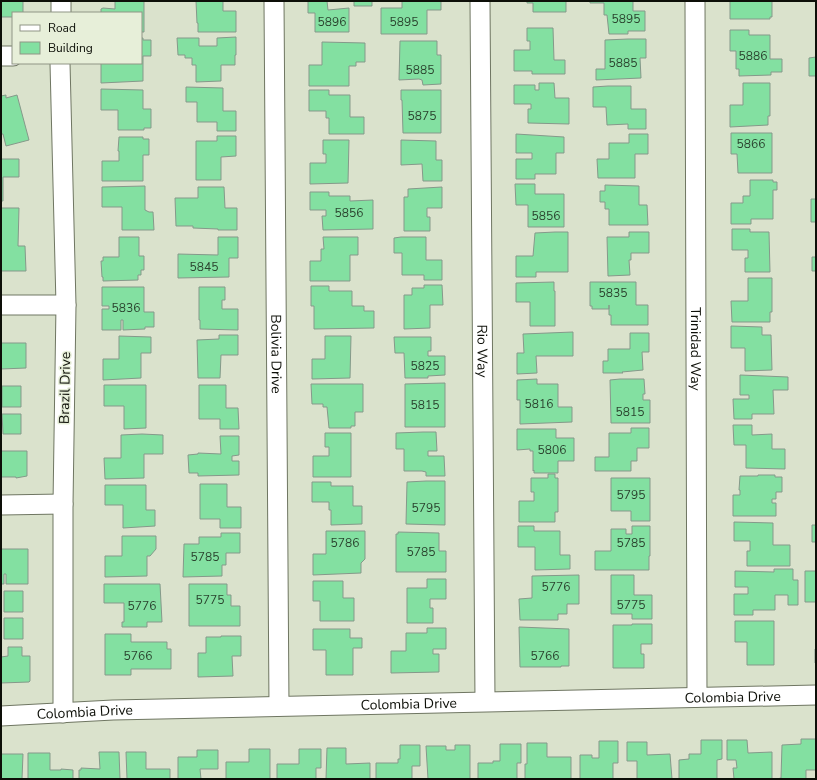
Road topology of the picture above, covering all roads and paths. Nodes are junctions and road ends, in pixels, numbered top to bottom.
1 (61, 1) edge
2 (274, 1) edge
3 (480, 1) edge
4 (695, 1) edge
5 (61, 12) edge
6 (1, 56) edge
7 (12, 56) edge
8 (60, 64) edge
9 (1, 305) edge
10 (66, 305) junction
11 (63, 504) junction
12 (1, 505) edge
13 (816, 695) edge
14 (697, 697) junction
15 (485, 701) junction
16 (279, 706) junction
17 (63, 714) junction
18 (1, 716) edge

1 - 5 street
2 - 16 street, Bolivia Drive
3 - 15 street, Rio Way
4 - 14 street, Trinidad Way
6 - 7 street
8 - 10 street, Brazil Drive
9 - 10 street
10 - 11 street, Brazil Drive
11 - 12 street
11 - 17 street, Brazil Drive
13 - 14 street, Colombia Drive
14 - 15 street, Colombia Drive
15 - 16 street, Colombia Drive
16 - 17 street, Colombia Drive
17 - 18 street, Colombia Drive

